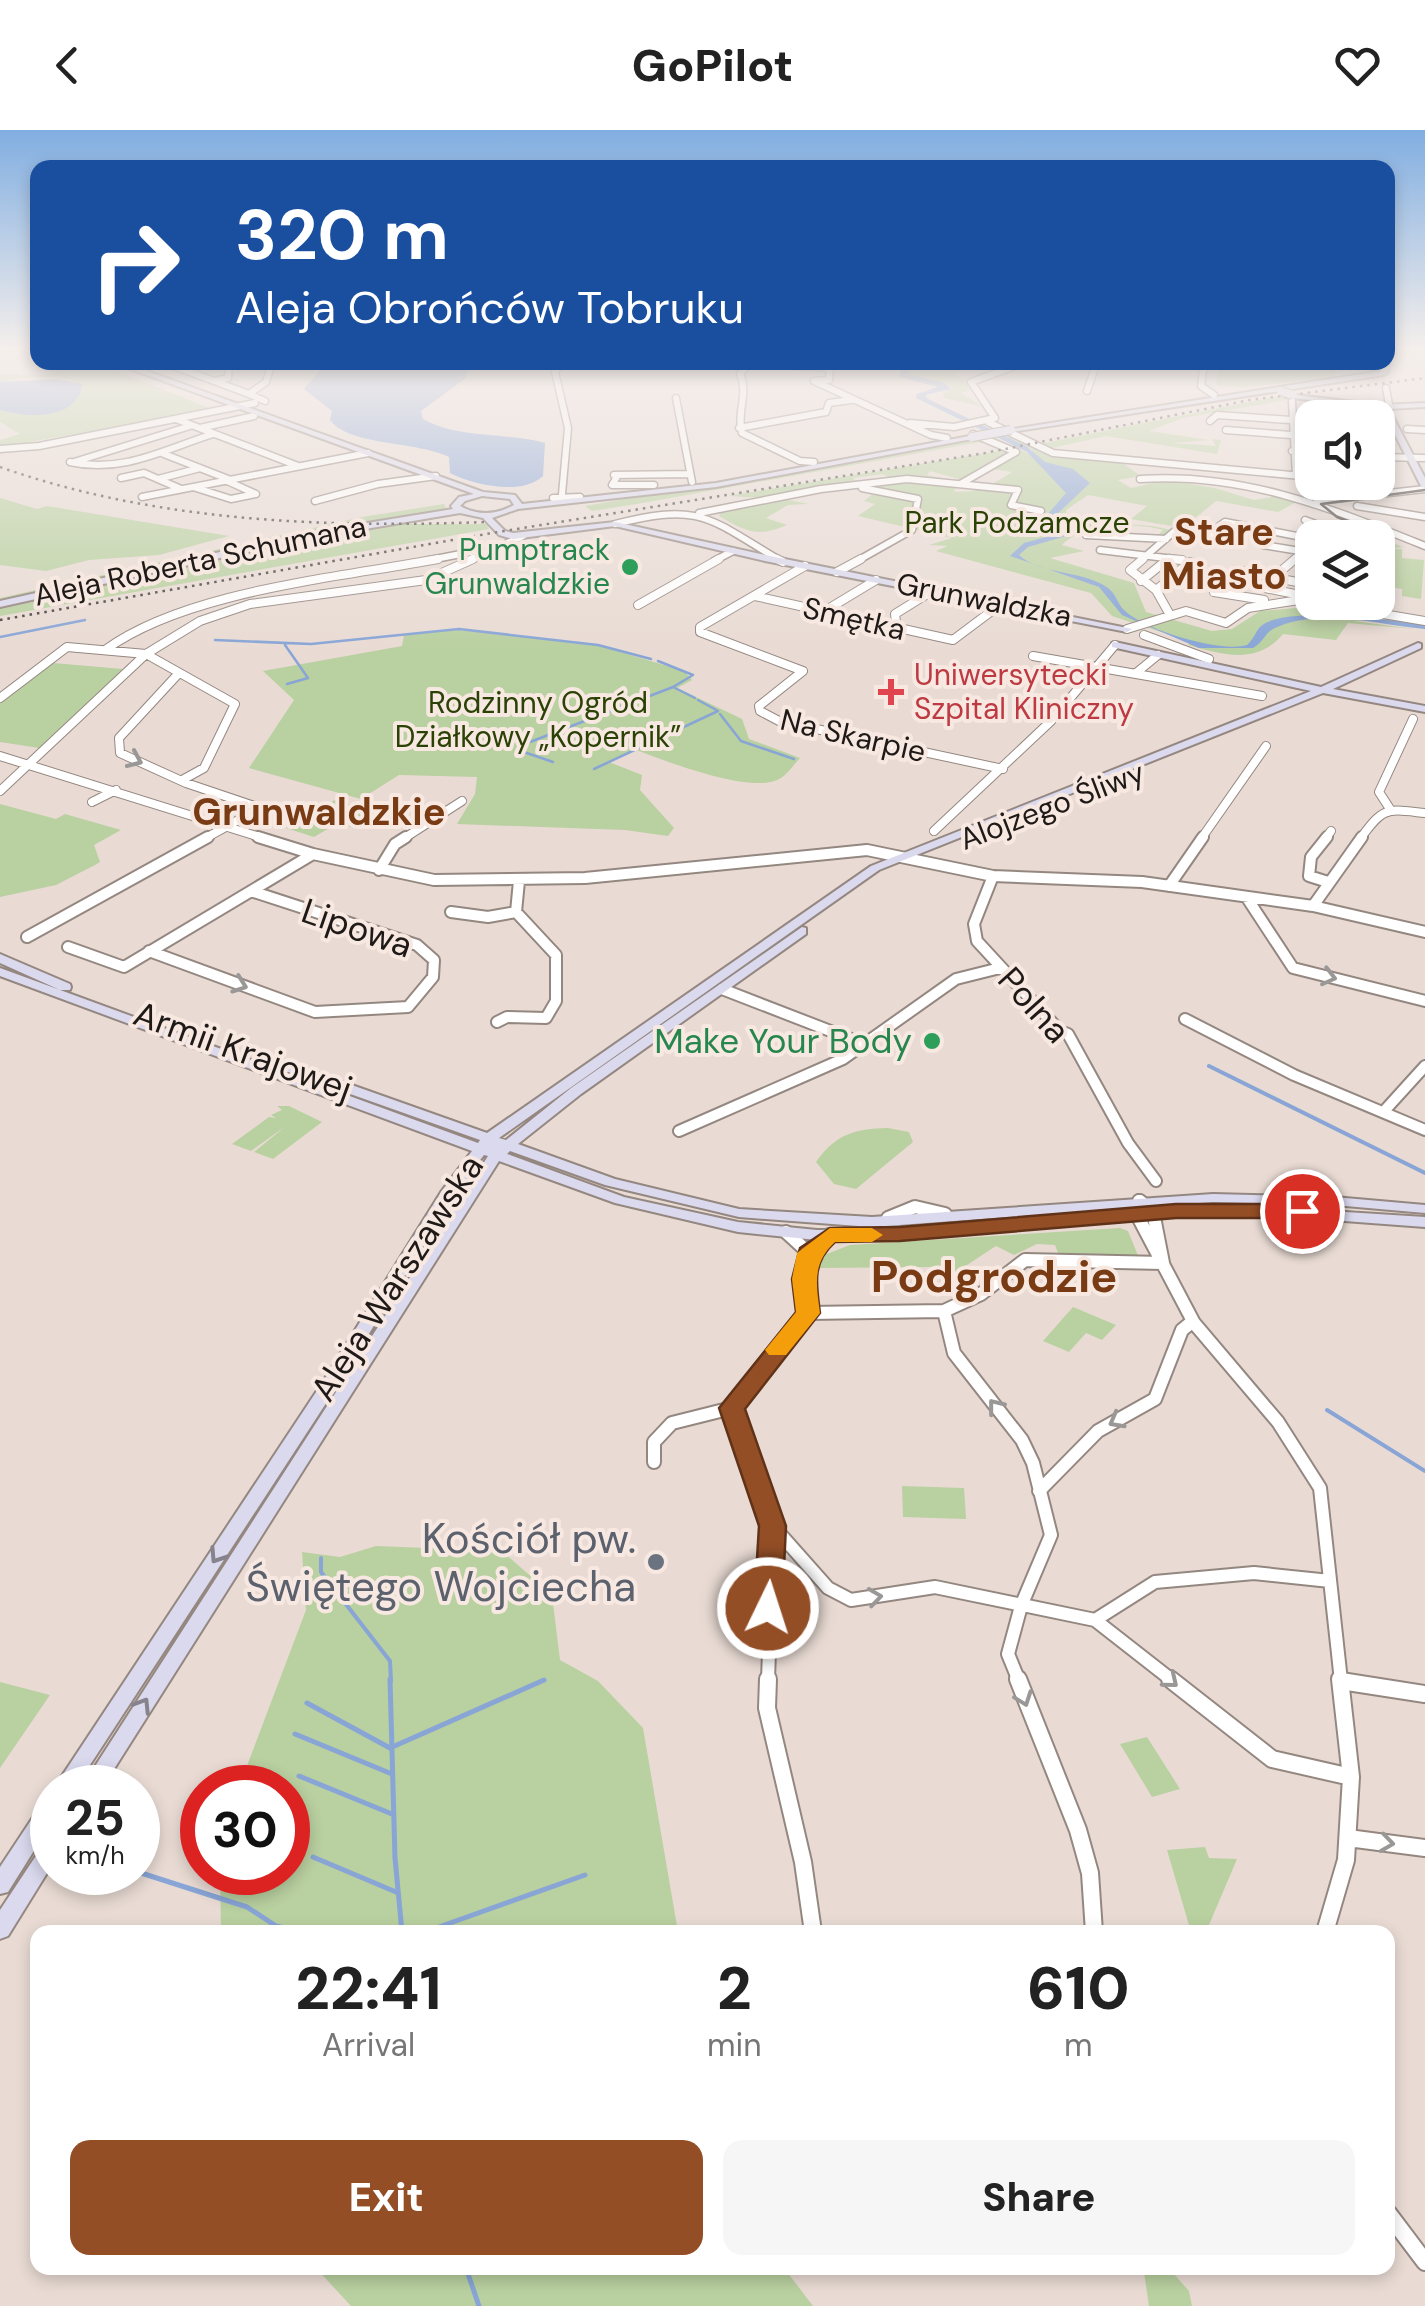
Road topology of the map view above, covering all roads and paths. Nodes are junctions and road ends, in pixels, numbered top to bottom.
1 (115, 450) edge
2 (175, 450) edge
3 (254, 450) edge
4 (345, 450) edge
5 (358, 450) edge
6 (565, 450) edge
7 (685, 450) edge
8 (773, 450) edge
9 (874, 450) edge
10 (877, 450) edge
11 (1015, 450) edge
12 (1044, 450) edge
13 (1407, 450) edge
14 (1292, 451) joint
15 (1295, 451) edge
16 (354, 453) junction
17 (368, 453) junction
18 (164, 454) junction
19 (1395, 458) edge
20 (1410, 458) junction
21 (1425, 458) edge
22 (806, 464) junction
23 (1169, 464) junction
24 (299, 467) junction
25 (1204, 467) junction
26 (200, 468) junction
27 (1295, 470) edge
28 (436, 476) junction
29 (1163, 476) junction
30 (1295, 476) edge
31 (424, 477) junction
32 (120, 478) dead end
33 (158, 478) junction
34 (1198, 478) junction
35 (1140, 479) dead end
36 (226, 480) junction
37 (689, 481) junction
38 (962, 482) junction
39 (1425, 483) edge
40 (854, 484) junction
41 (654, 485) dead end
42 (192, 487) junction
43 (182, 488) junction
44 (453, 489) junction
45 (1395, 490) edge
46 (482, 494) junction
47 (557, 496) junction
48 (142, 497) dead end
49 (315, 500) dead end
50 (1331, 500) edge
51 (438, 501) junction
52 (1317, 502) junction
53 (461, 503) junction
54 (518, 503) junction
55 (1356, 506) dead end
56 (1039, 511) dead end
57 (505, 513) junction
58 (700, 513) junction
59 (485, 515) junction
60 (1425, 517) edge
61 (615, 524) junction
62 (502, 533) junction
63 (1086, 535) dead end
64 (1295, 535) edge
65 (523, 536) junction
66 (1166, 539) junction
67 (1425, 543) edge
68 (1263, 545) dead end
69 (494, 547) junction
70 (1100, 550) dead end
71 (733, 551) junction
72 (1295, 551) edge
73 (1150, 554) junction
74 (1169, 558) junction
75 (1295, 559) edge
76 (783, 562) junction
77 (805, 566) junction
78 (1236, 570) dead end
79 (837, 572) junction
80 (1279, 574) junction
81 (874, 579) junction
82 (1295, 580) edge
83 (1141, 581) junction
84 (1265, 588) junction
85 (932, 590) junction
86 (1156, 590) junction
87 (1214, 592) dead end
88 (1295, 594) edge
89 (755, 596) junction
90 (1256, 599) junction
91 (1295, 599) edge
92 (0, 600) edge
93 (1288, 600) junction
94 (1278, 602) junction
95 (1000, 604) junction
96 (1295, 604) edge
97 (638, 605) dead end
98 (1248, 608) junction
99 (823, 612) junction
100 (1170, 616) junction
101 (1395, 616) edge
102 (1425, 620) edge
103 (889, 626) junction
104 (1126, 629) junction
105 (1144, 635) dead end
106 (1422, 641) edge
107 (1115, 645) junction
108 (104, 650) junction
109 (146, 654) junction
110 (1158, 655) junction
111 (1034, 656) dead end
112 (1189, 659) junction
113 (1210, 659) dead end
114 (1097, 667) junction
115 (179, 672) junction
116 (1136, 674) junction
117 (1272, 681) junction
118 (1366, 681) junction
119 (1328, 693) junction
120 (1262, 696) dead end
121 (0, 698) edge
122 (1386, 701) junction
123 (1291, 703) junction
124 (1421, 714) edge
125 (1266, 746) dead end
126 (1168, 752) junction
127 (1187, 753) junction
128 (0, 756) edge
129 (30, 764) junction
130 (1003, 769) junction
131 (184, 779) junction
132 (116, 790) junction
133 (0, 791) edge
134 (462, 801) dead end
135 (92, 802) dead end
136 (1390, 809) junction
137 (1425, 813) edge
138 (227, 826) junction
139 (934, 831) dead end
140 (1331, 831) dead end
141 (938, 851) junction
142 (859, 852) junction
143 (312, 854) junction
144 (905, 859) junction
145 (946, 866) junction
146 (875, 868) junction
147 (379, 870) junction
148 (992, 879) junction
149 (518, 880) junction
150 (1328, 882) junction
151 (1169, 886) junction
152 (252, 891) junction
153 (1247, 898) junction
154 (1312, 906) junction
155 (451, 912) dead end
156 (516, 912) junction
157 (1425, 932) edge
158 (28, 937) dead end
159 (68, 946) dead end
160 (149, 952) junction
161 (0, 958) edge
162 (1000, 968) junction
163 (0, 972) edge
164 (722, 989) junction
165 (1425, 1001) edge
166 (1185, 1019) dead end
167 (498, 1022) dead end
168 (864, 1044) junction
169 (1425, 1066) edge
170 (1386, 1109) junction
171 (1425, 1130) edge
172 (680, 1131) dead end
173 (483, 1144) junction
174 (501, 1150) junction
175 (1156, 1181) dead end
176 (1142, 1209) junction
177 (1425, 1209) edge
178 (1425, 1222) edge
179 (786, 1232) junction
180 (830, 1235) junction
181 (808, 1253) junction
182 (1164, 1263) junction
183 (944, 1311) junction
184 (808, 1313) junction
185 (1192, 1321) junction
186 (732, 1408) junction
187 (654, 1462) dead end
188 (1033, 1463) junction
189 (1059, 1468) junction
190 (1039, 1491) junction
191 (773, 1526) junction
192 (1330, 1581) junction
193 (1022, 1606) junction
194 (1095, 1620) junction
195 (1341, 1680) junction
196 (1425, 1694) edge
197 (79, 1765) edge
198 (105, 1765) edge
199 (1351, 1776) junction
200 (30, 1838) edge
201 (1348, 1838) junction
202 (1425, 1848) edge
203 (30, 1883) edge
204 (0, 1884) edge
205 (812, 1925) edge
206 (1094, 1925) edge
207 (1327, 1925) edge
208 (0, 1930) edge
209 (1395, 2221) edge
210 (1425, 2262) edge

1 - 18 street
2 - 18 street
3 - 24 street
4 - 16 main road
5 - 17 main road
6 - 47 street
7 - 37 street
8 - 22 street
9 - 22 main road
10 - 22 main road
11 - 38 street
12 - 23 street
13 - 20 main road
14 - 15 street
14 - 27 street
16 - 17 street
16 - 24 street
16 - 31 main road
17 - 28 main road
18 - 26 street
19 - 20 street
20 - 21 street
20 - 39 main road
22 - 37 main road
22 - 54 main road
23 - 25 street
23 - 29 street
24 - 36 street
25 - 30 street
25 - 34 street
26 - 33 street
26 - 36 street
28 - 31 street
28 - 46 main road
29 - 34 street
29 - 35 street
31 - 44 main road
31 - 49 street
32 - 33 street
33 - 43 street
34 - 52 street
36 - 42 street
36 - 42 street
37 - 41 street
37 - 47 main road
38 - 40 street
38 - 56 street
39 - 45 street
40 - 58 street
40 - 79 street
42 - 43 street
43 - 48 street
44 - 51 main road
44 - 53 main road
46 - 53 main road
46 - 54 main road
47 - 54 main road
50 - 52 street
51 - 53 main road, Aleja Roberta Schumana
51 - 92 main road, Aleja Roberta Schumana
52 - 67 street
53 - 59 main road
53 - 92 main road, Aleja Roberta Schumana
54 - 57 main road
55 - 60 street
57 - 59 main road
57 - 65 main road
58 - 61 street
58 - 76 street
59 - 62 main road
61 - 65 main road
61 - 71 main road, Grunwaldzka
62 - 65 main road
62 - 69 street
63 - 66 street
64 - 66 street
65 - 69 street
66 - 73 street
68 - 72 street
69 - 108 street
69 - 109 street
70 - 73 street
71 - 76 main road, Grunwaldzka
71 - 97 street
73 - 74 street
73 - 83 street
74 - 83 street
74 - 86 street
75 - 80 street
76 - 77 main road, Grunwaldzka
77 - 79 main road, Grunwaldzka
77 - 89 street
78 - 80 street
79 - 81 main road, Grunwaldzka
80 - 82 street
80 - 84 street
81 - 85 main road, Grunwaldzka
81 - 99 street
83 - 86 street
84 - 88 street
84 - 90 street
85 - 95 main road, Grunwaldzka
85 - 103 street
86 - 100 street
87 - 90 street
89 - 99 street, Smętka
89 - 130 street, Na Skarpie
90 - 94 street
90 - 98 street
91 - 93 street
93 - 94 street
93 - 96 street
94 - 98 street
95 - 103 street, Smętka
95 - 104 main road, Grunwaldzka
98 - 100 street
99 - 103 street, Smętka
100 - 104 street
101 - 102 street
104 - 107 main road
105 - 112 street
106 - 118 main road
106 - 119 main road
107 - 110 main road
107 - 114 street
108 - 109 street
108 - 121 street
109 - 115 street
109 - 129 street
110 - 112 main road
110 - 116 street
111 - 114 street
112 - 113 street
112 - 117 main road
114 - 116 street
114 - 130 street
115 - 131 street
115 -> 131 street
116 - 120 street
117 - 119 main road
117 - 123 main road
118 - 119 main road
118 - 122 main road
119 - 122 main road
119 - 123 main road, Alojzego Śliwy
119 - 124 main road
119 - 127 main road, Alojzego Śliwy
122 - 124 main road
123 - 126 main road, Alojzego Śliwy
124 - 136 street
125 - 151 street
126 - 127 main road, Alojzego Śliwy
126 - 144 main road, Alojzego Śliwy
127 - 141 main road, Alojzego Śliwy
128 - 129 street
129 - 132 street
129 - 133 street
130 - 139 street
131 - 138 street
132 - 135 street
132 - 138 street
134 - 147 street
136 - 137 street
136 - 150 street
138 - 143 street
138 - 158 street
140 - 150 street
141 - 144 main road, Alojzego Śliwy
141 - 145 street
142 - 144 street
142 - 146 street
142 - 149 street
143 - 147 street
143 - 152 street
144 - 145 street
144 - 146 main road, Aleja Warszawska
144 - 148 street
144 - 164 main road, Aleja Warszawska
145 - 148 street
146 - 173 main road, Aleja Warszawska
147 - 149 street
148 - 151 street
148 - 162 street, Polna
149 - 156 street
150 - 154 street
151 - 153 street
152 - 160 street
160 -> 152 street, Lipowa
153 - 154 street
153 -> 165 street
154 - 157 street
155 - 156 street
156 - 167 street
159 - 160 street
161 - 173 main road, Armii Krajowej
162 - 168 street
162 - 175 street, Polna
163 - 173 main road, Armii Krajowej
164 - 168 street
164 - 174 main road, Aleja Warszawska
166 - 170 street
168 - 172 street
169 - 170 street
170 - 171 street
173 - 174 main road
173 -> 197 main road, Aleja Warszawska
174 - 176 main road
174 - 179 main road
198 -> 174 main road, Aleja Warszawska
176 - 177 main road
176 - 178 main road
176 - 180 main road
176 - 182 street
179 - 180 main road
179 - 181 street
180 - 181 street
181 - 184 street
182 - 183 street
182 - 185 street
183 - 184 street
188 -> 183 street
184 - 186 street
185 -> 189 street
185 - 192 street
186 - 187 street
186 - 191 street
188 - 189 street
188 - 190 street
189 - 190 street
190 - 193 street
191 -> 193 street
191 - 205 street
192 - 194 street
192 - 195 street
193 - 194 street
193 -> 206 street
194 -> 199 street
195 - 196 street
195 - 199 street
199 - 201 street
200 - 204 main road
201 -> 202 street
201 - 207 street
203 - 208 main road
209 - 210 street

